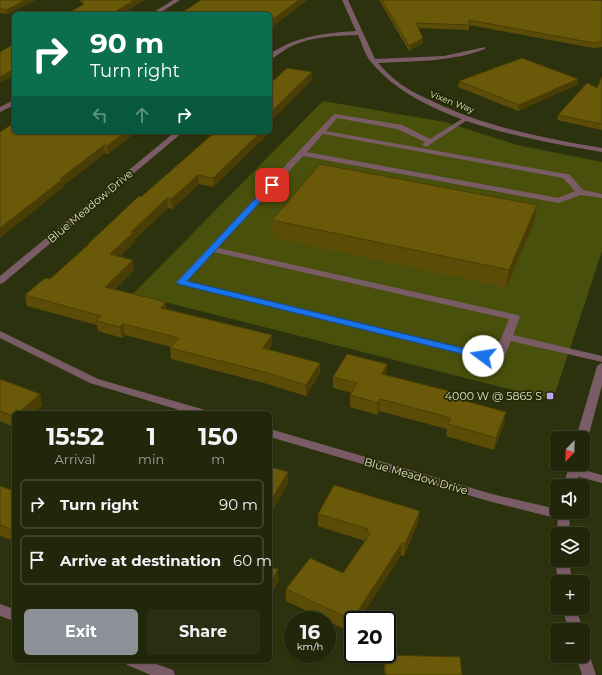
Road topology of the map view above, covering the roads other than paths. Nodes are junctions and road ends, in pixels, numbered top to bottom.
1 (177, 0) edge
2 (345, 0) edge
3 (157, 12) edge
4 (360, 33) junction
5 (483, 48) dead end
6 (272, 55) edge
7 (373, 61) junction
8 (12, 103) edge
9 (0, 110) edge
10 (467, 118) junction
11 (321, 132) junction
12 (177, 134) edge
13 (430, 142) junction
14 (419, 149) junction
15 (602, 150) edge
16 (301, 153) junction
17 (580, 192) junction
18 (602, 196) edge
19 (212, 249) junction
20 (0, 280) edge
21 (0, 334) edge
22 (507, 337) junction
23 (602, 359) edge
24 (602, 366) edge
25 (194, 411) edge
26 (584, 431) edge
27 (272, 434) edge
28 (581, 471) edge
29 (602, 480) edge
30 (550, 510) edge
31 (0, 610) edge
32 (12, 614) edge
33 (137, 663) edge
34 (585, 663) edge
35 (168, 675) edge
36 (589, 675) edge

1 - 3 street
2 - 4 street, Vixen Way
4 - 6 street
4 - 7 street, Vixen Way
5 - 7 street
7 - 10 street, Vixen Way
8 - 9 street
10 - 13 street
10 - 15 street, Vixen Way
11 - 13 street
11 - 14 street
11 - 16 street
12 - 20 street, Blue Meadow Drive
13 - 14 street
14 - 17 street
16 - 17 street
16 - 19 street
17 - 18 street
19 - 22 street
19 - 22 street
21 - 25 street
22 - 23 street
24 - 26 street
27 - 30 street, Blue Meadow Drive
28 - 29 street
31 - 32 street
33 - 35 street
34 - 36 street

